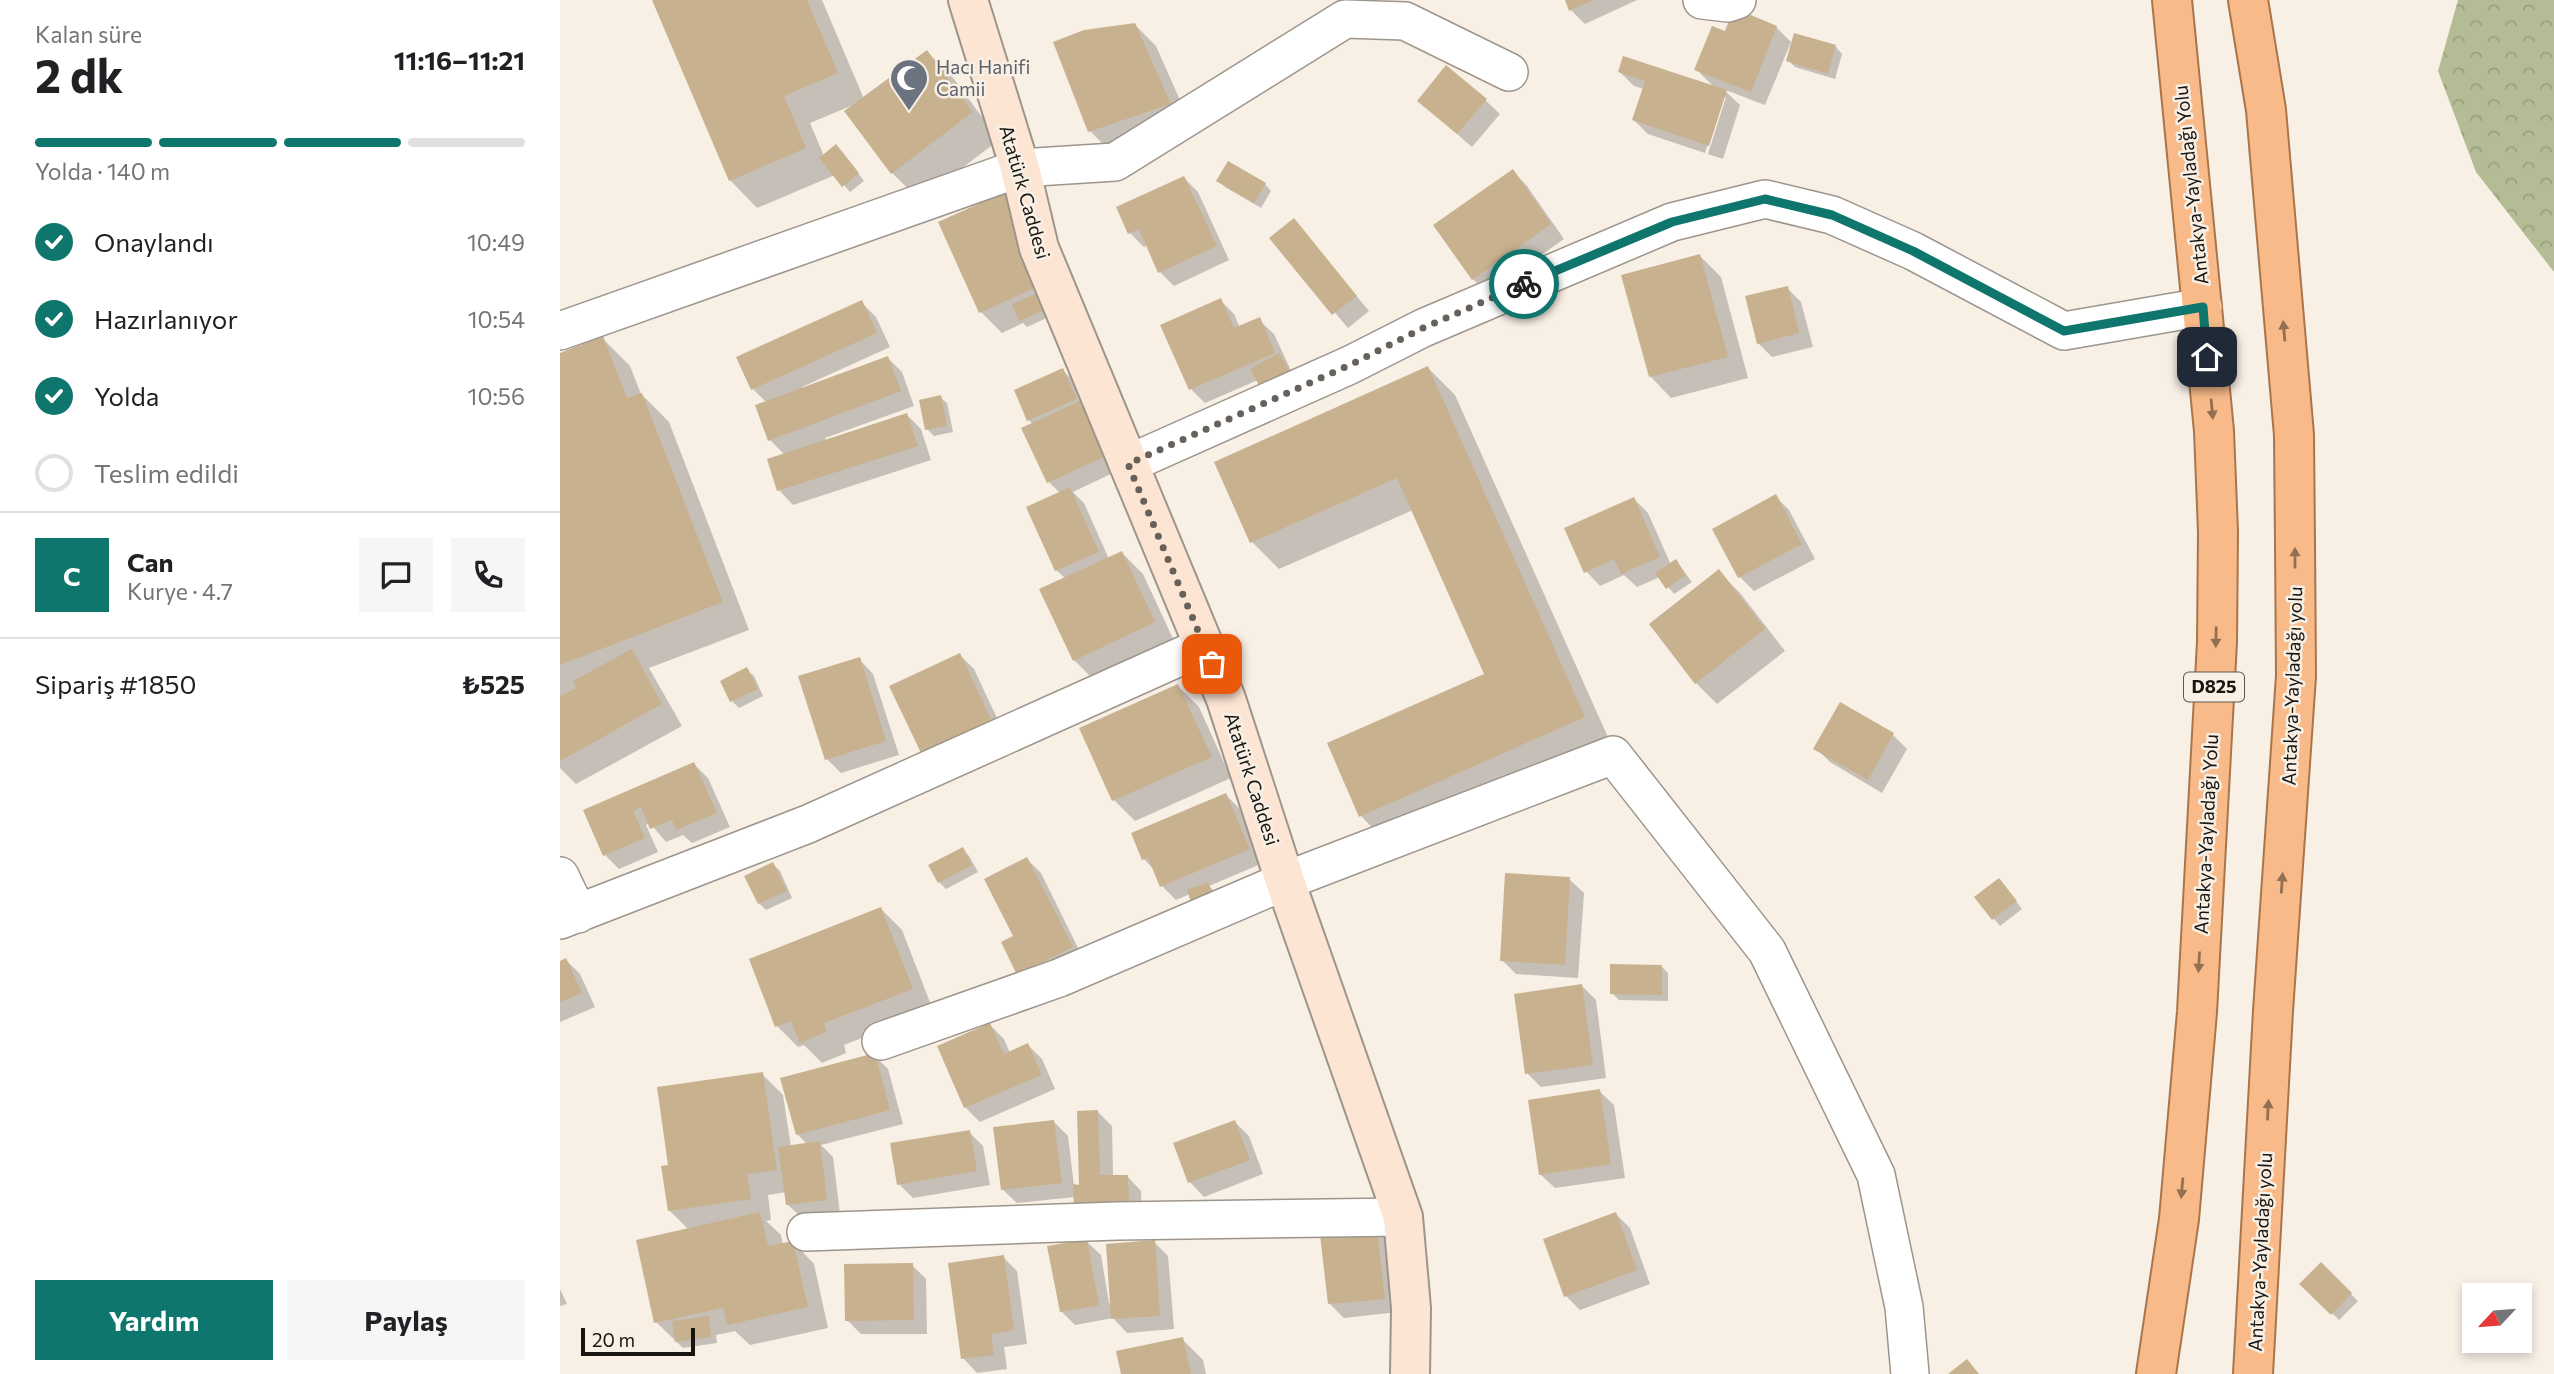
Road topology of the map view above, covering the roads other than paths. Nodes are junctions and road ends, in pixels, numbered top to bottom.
1 (968, 0) edge
2 (1702, 0) edge
3 (1737, 0) edge
4 (2172, 0) edge
5 (2248, 0) edge
6 (1509, 72) dead end
7 (1020, 168) junction
8 (2203, 307) junction
9 (560, 331) edge
10 (1128, 464) junction
11 (1204, 646) junction
12 (560, 876) edge
13 (1285, 881) junction
14 (569, 917) edge
15 (881, 1041) dead end
16 (1403, 1217) junction
17 (806, 1232) dead end
18 (2258, 1371) edge
19 (1410, 1374) edge
20 (1910, 1374) edge
21 (2157, 1374) edge

1 - 7 main road, Atatürk Caddesi
2 - 3 street
4 - 8 highway, Antakya-Yayladağı Yolu / D825
18 -> 5 highway, Antakya-Yayladağı yolu
6 - 7 street
7 - 9 street
7 - 10 main road, Atatürk Caddesi
8 - 10 street
8 -> 21 highway, Antakya-Yayladağı Yolu / D825
10 - 11 main road, Atatürk Caddesi
11 - 13 main road, Atatürk Caddesi
11 - 14 street
12 - 14 street
13 - 15 street
13 - 16 main road, Atatürk Caddesi
13 - 20 street
16 - 17 street
16 - 19 main road, Atatürk Caddesi

